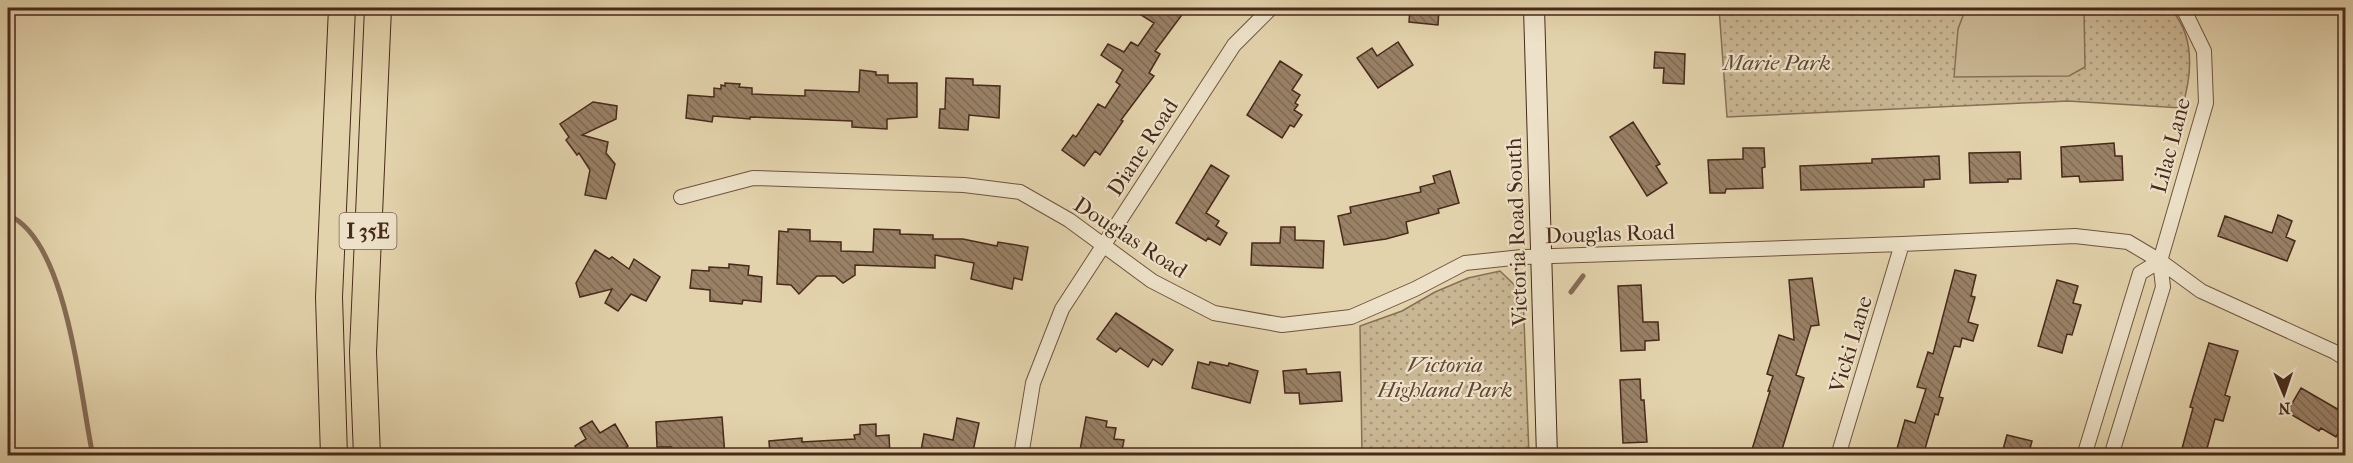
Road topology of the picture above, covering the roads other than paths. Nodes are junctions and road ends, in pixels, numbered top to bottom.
1 (342, 8) edge
2 (378, 8) edge
3 (1271, 8) edge
4 (1534, 8) edge
5 (2183, 8) edge
6 (681, 196) dead end
7 (1902, 244) junction
8 (1103, 245) junction
9 (1541, 256) junction
10 (2160, 261) junction
11 (2346, 359) edge
12 (334, 456) edge
13 (367, 456) edge
14 (1021, 456) edge
15 (1547, 456) edge
16 (1839, 456) edge
17 (2084, 456) edge
18 (2111, 456) edge

1 - 12 highway, I 35E
2 - 13 highway, I 35E
3 - 8 street, Diane Road
4 - 9 street, Victoria Road South
5 - 10 street, Lilac Lane
6 - 8 street, Douglas Road
7 - 9 street, Douglas Road
7 - 10 street, Douglas Road
7 - 16 street, Vicki Lane
8 - 9 street, Douglas Road
8 - 14 street, Diane Road
9 - 15 street, Victoria Road South
10 - 11 street, Douglas Road
10 - 17 street
10 - 18 street, Lilac Lane

